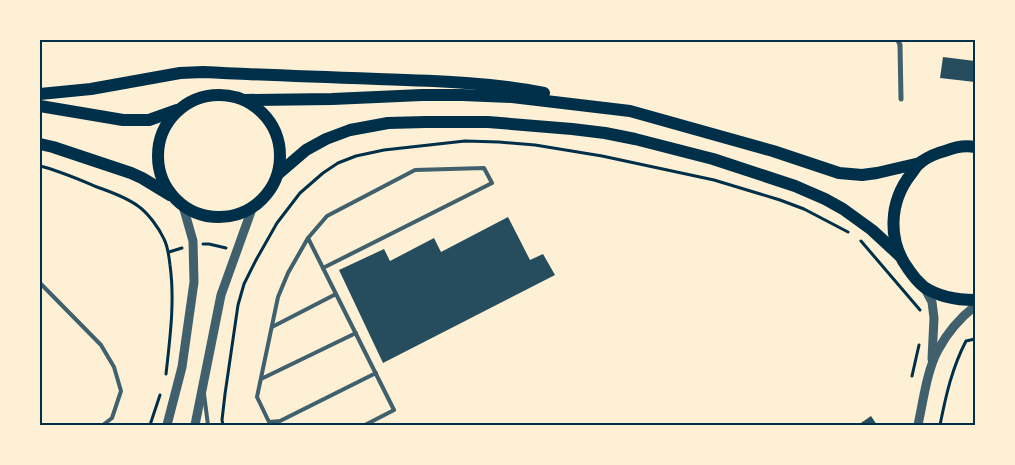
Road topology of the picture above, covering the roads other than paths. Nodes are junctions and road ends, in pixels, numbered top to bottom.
1 (898, 40) edge
2 (40, 94) edge
3 (901, 99) dead end
4 (245, 100) junction
5 (40, 106) edge
6 (177, 110) junction
7 (630, 111) junction
8 (40, 144) edge
9 (973, 145) edge
10 (920, 163) junction
11 (278, 174) junction
12 (179, 202) junction
13 (253, 206) junction
14 (308, 238) junction
15 (900, 256) junction
16 (323, 268) junction
17 (40, 283) edge
18 (922, 286) junction
19 (336, 294) junction
20 (975, 300) edge
21 (975, 306) edge
22 (272, 327) junction
23 (356, 332) junction
24 (932, 367) junction
25 (376, 373) junction
26 (261, 379) junction
27 (203, 387) junction
28 (104, 425) edge
29 (167, 425) edge
30 (195, 425) edge
31 (208, 425) edge
32 (365, 425) edge
33 (918, 425) edge

1 - 3 street
2 - 7 main road
4 - 6 main road
4 - 7 main road
4 - 11 main road
5 - 6 main road
6 - 12 main road
7 - 10 main road
8 - 12 main road
9 - 10 main road
10 - 15 main road
11 - 13 main road
11 - 15 main road
12 - 13 main road
12 - 29 street
13 - 27 street
14 - 16 lane
14 - 16 lane
14 - 22 lane
15 - 18 main road
16 - 19 lane
17 - 28 lane
18 - 20 main road
18 - 24 street
19 - 22 lane
19 - 23 lane
21 - 24 street
22 - 26 lane
23 - 25 lane
23 - 26 lane
24 - 33 street
25 - 26 lane
25 - 32 lane
27 - 30 street
27 - 31 lane

